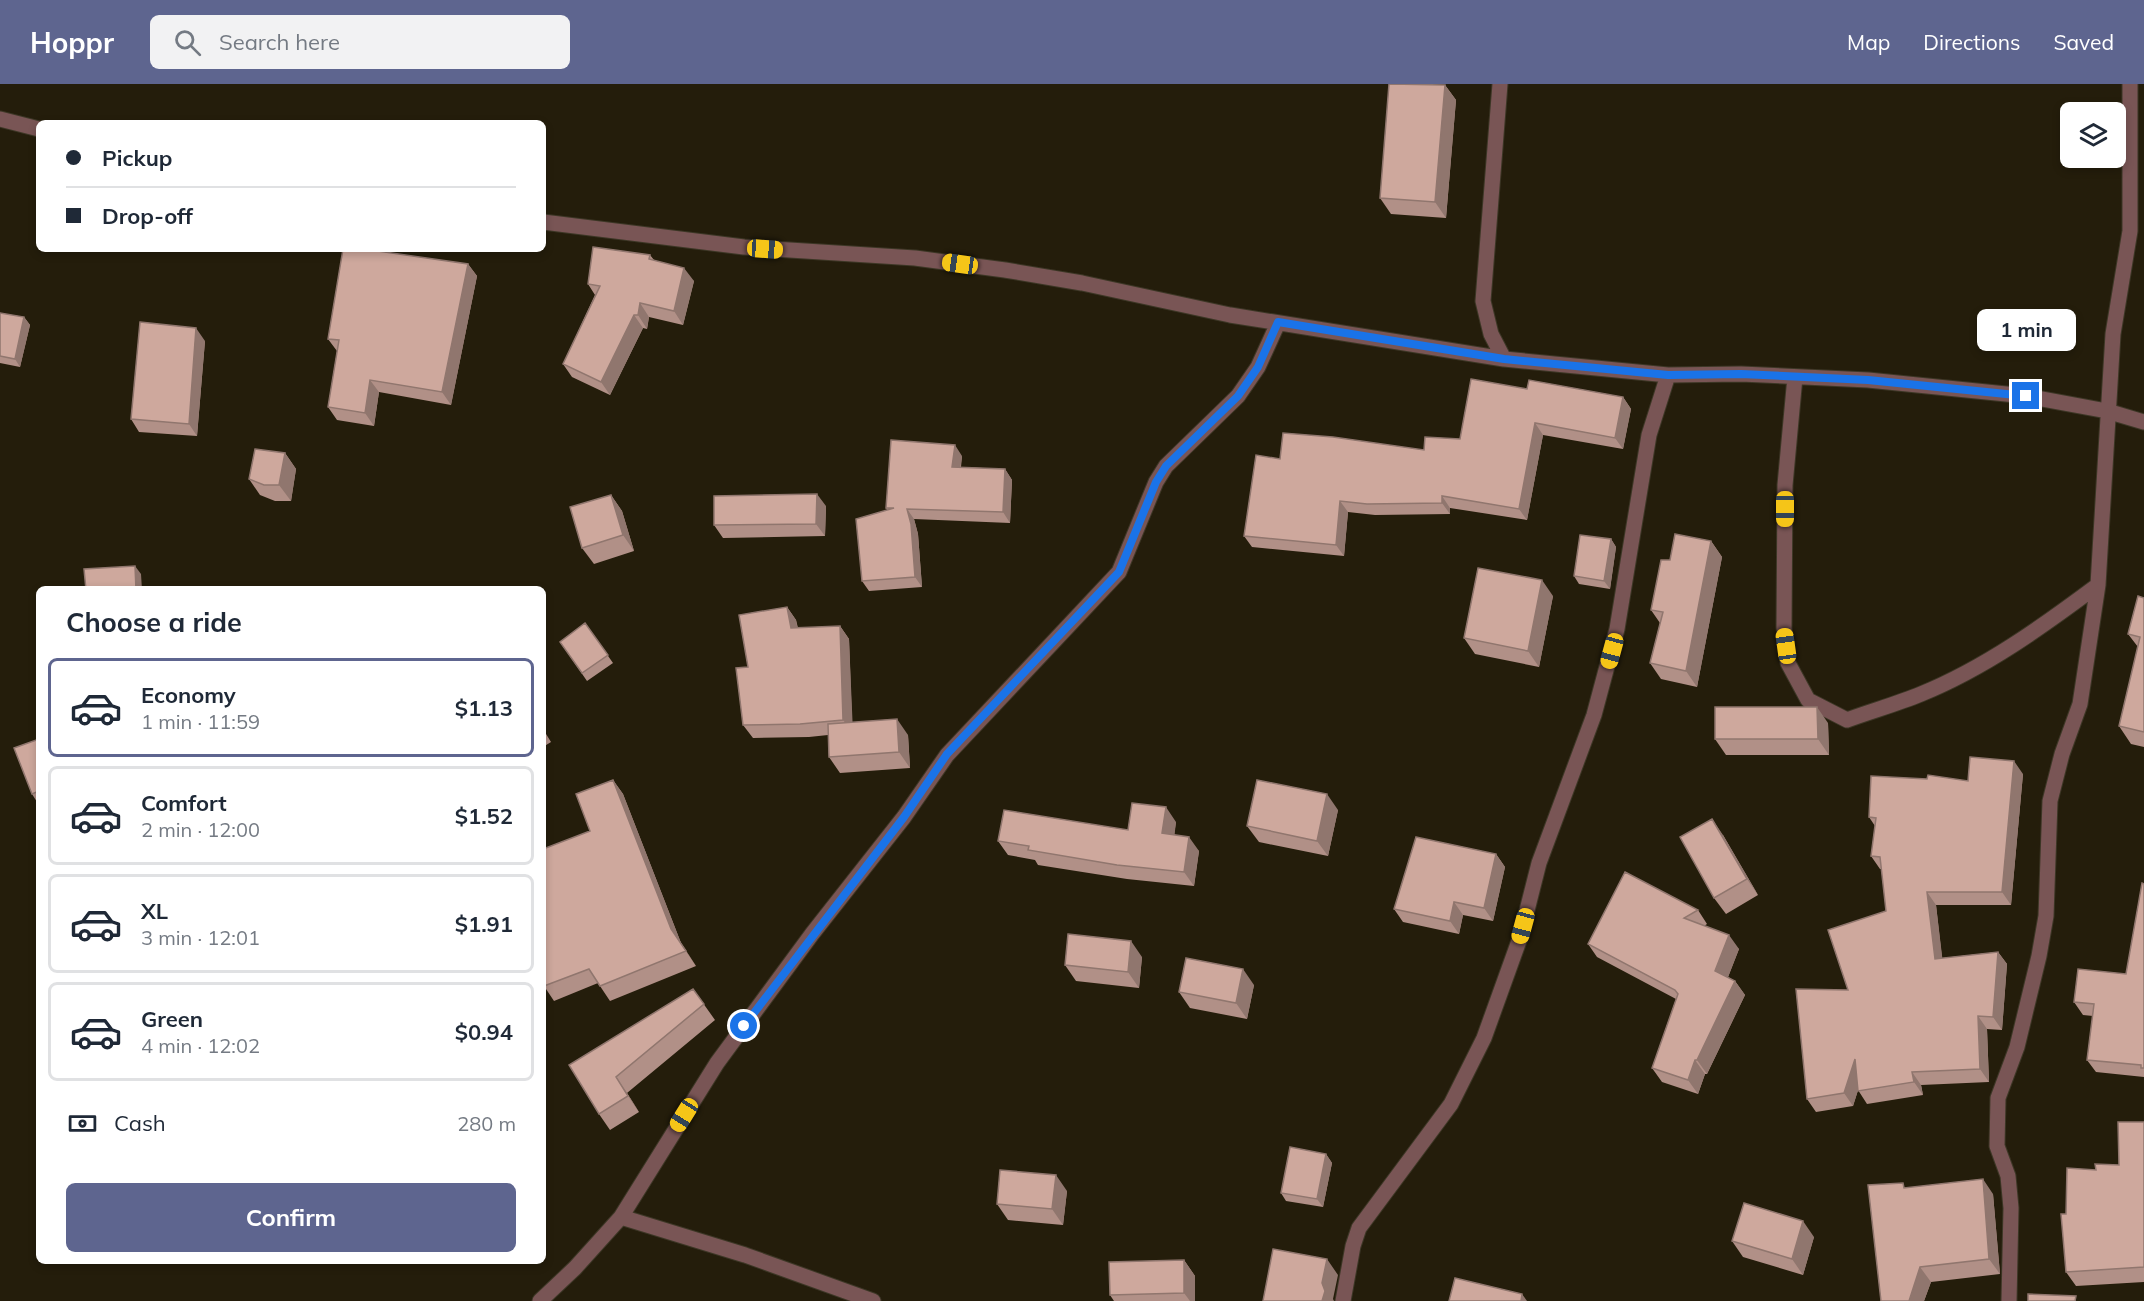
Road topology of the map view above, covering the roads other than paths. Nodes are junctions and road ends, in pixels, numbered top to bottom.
1 (1500, 84) edge
2 (2130, 84) edge
3 (0, 119) edge
4 (36, 128) edge
5 (546, 222) edge
6 (1278, 322) junction
7 (1504, 359) junction
8 (1668, 375) junction
9 (1795, 377) junction
10 (2107, 411) junction
11 (2144, 422) edge
12 (2098, 585) junction
13 (621, 1217) junction
14 (540, 1301) edge
15 (873, 1301) edge
16 (1343, 1301) edge
17 (2009, 1301) edge

1 - 7 street
2 - 10 street
3 - 4 street
5 - 6 street
6 - 7 street
6 - 13 street
7 - 8 street
8 - 9 street
8 - 16 street
9 - 10 street
9 - 12 street
10 - 11 street
10 - 12 street
12 - 17 street
13 - 14 street
13 - 15 street

